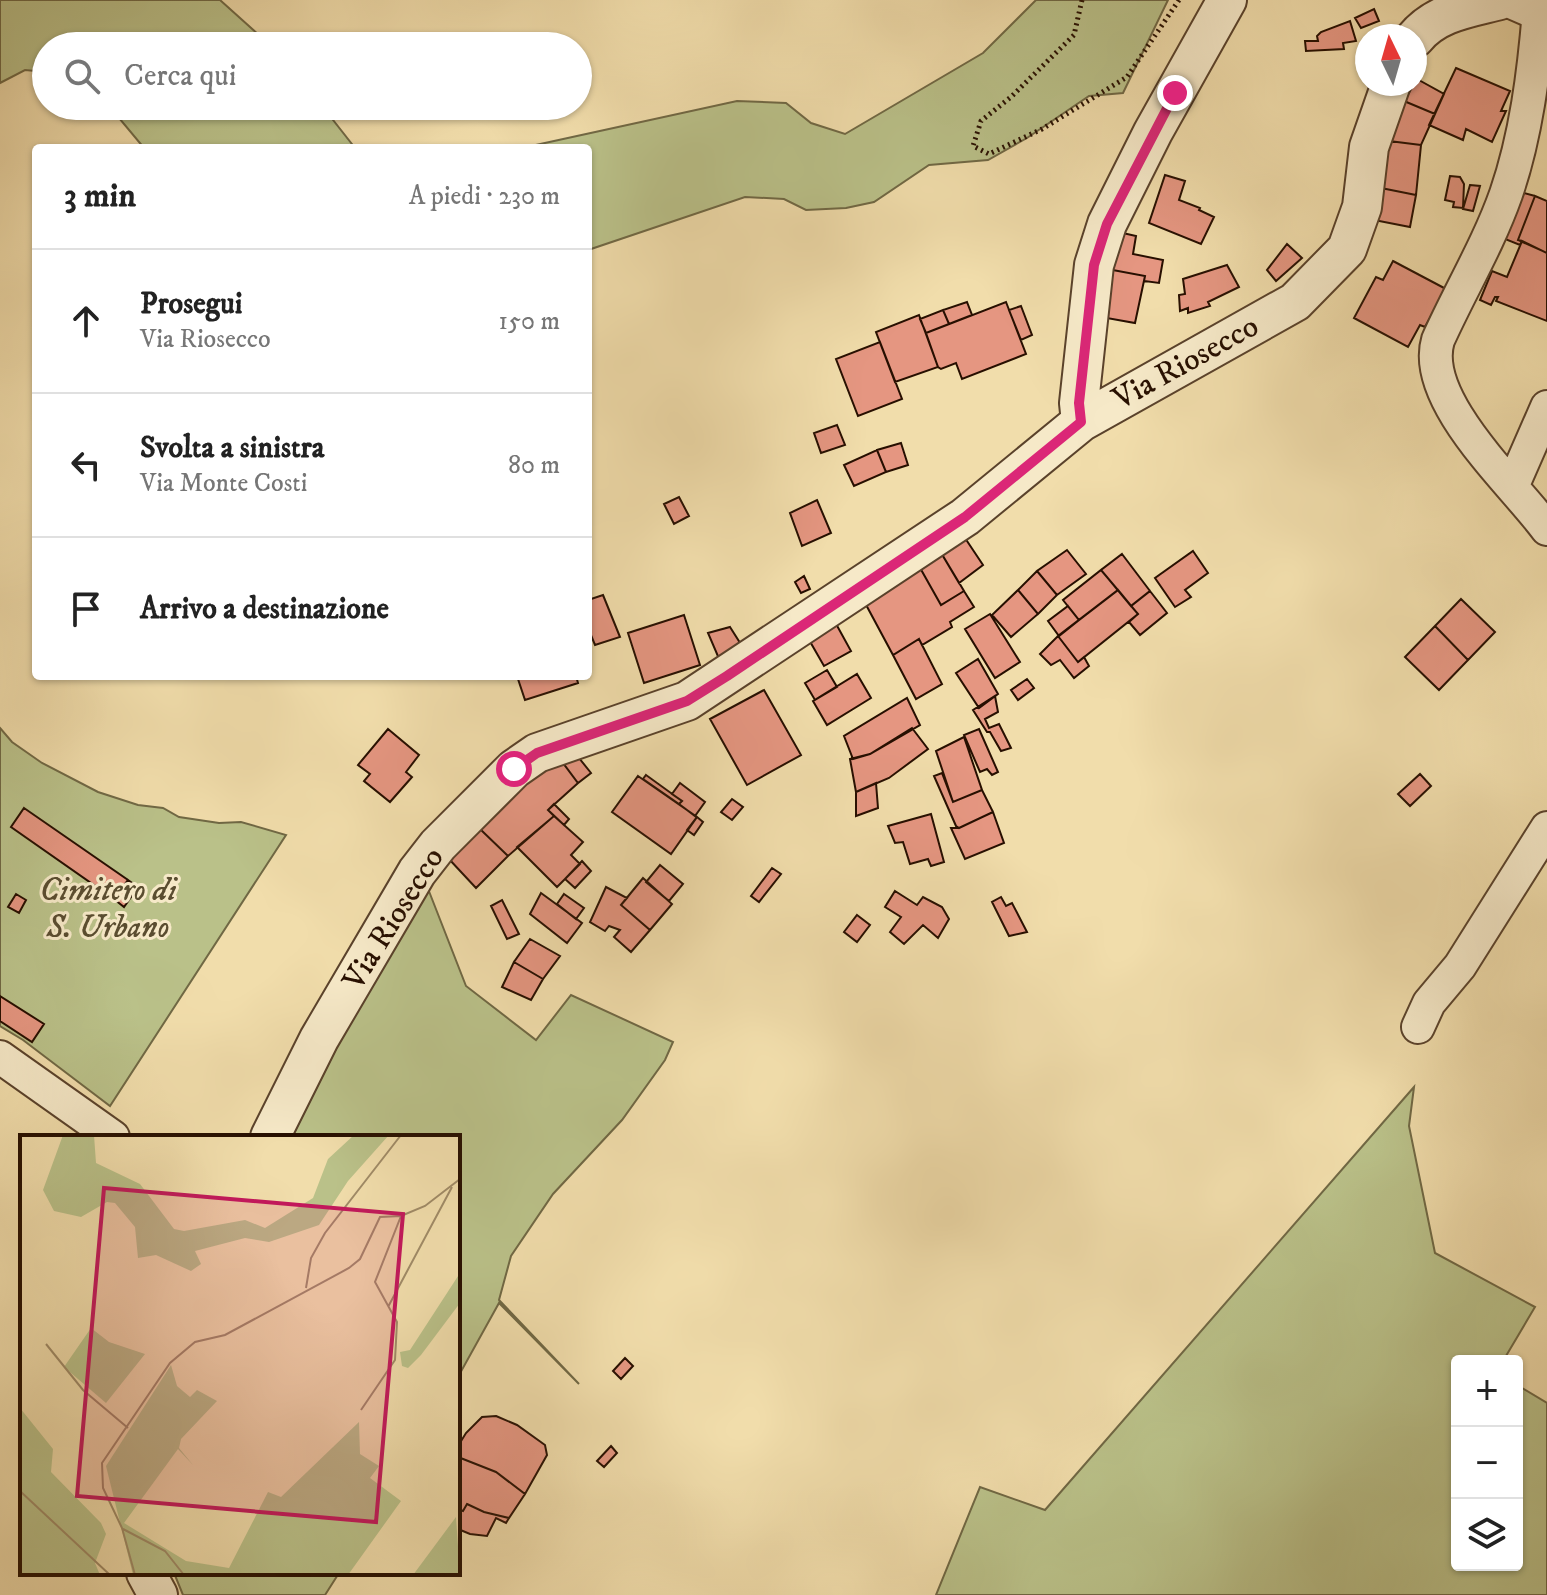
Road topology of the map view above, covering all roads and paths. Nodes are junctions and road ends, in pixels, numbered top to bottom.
1 (1082, 0) edge
2 (1179, 0) edge
3 (1227, 0) edge
4 (1500, 0) edge
5 (1533, 6) edge
6 (1427, 25) edge
7 (1387, 96) edge
8 (1547, 407) edge
9 (1081, 422) junction
10 (1512, 487) junction
11 (1547, 529) edge
12 (1547, 828) edge
13 (1418, 1027) dead end
14 (0, 1057) edge
15 (110, 1135) edge
16 (271, 1135) edge
17 (147, 1575) edge
18 (158, 1595) edge

1 - 2 path
3 - 9 street
4 - 6 street
5 - 10 street
7 - 9 street, Via Riosecco
8 - 10 street
9 - 16 street, Via Riosecco
10 - 11 street
12 - 13 street
14 - 15 street
17 - 18 street

